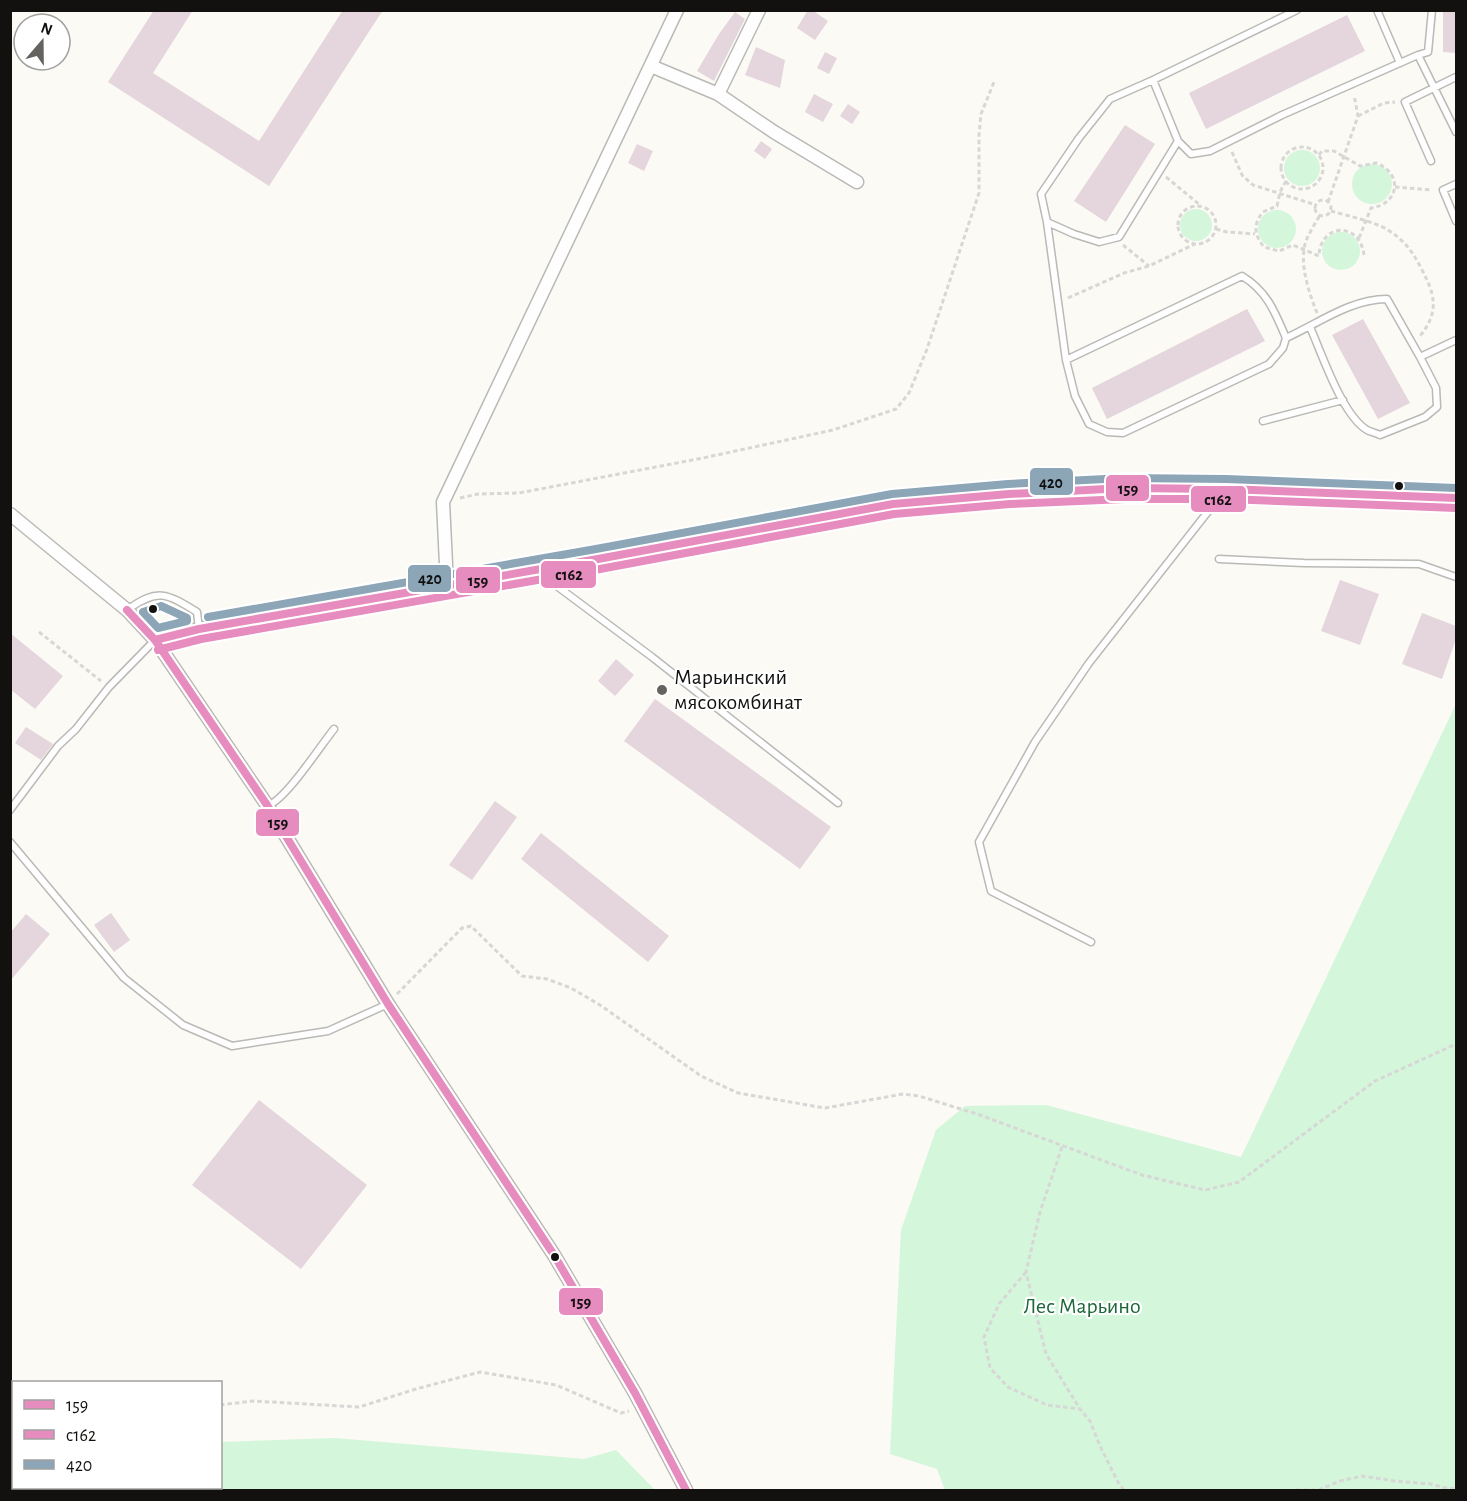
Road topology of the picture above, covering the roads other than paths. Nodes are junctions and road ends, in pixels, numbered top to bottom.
1 (677, 10) edge
2 (759, 10) edge
3 (1297, 10) edge
4 (1377, 10) edge
5 (1432, 10) edge
6 (1418, 55) junction
7 (1400, 63) junction
8 (651, 66) junction
9 (1456, 77) edge
10 (1153, 80) junction
11 (1434, 87) junction
12 (718, 94) junction
13 (1456, 132) edge
14 (1178, 141) junction
15 (1431, 161) dead end
16 (857, 182) dead end
17 (1456, 184) edge
18 (1456, 221) edge
19 (1047, 222) junction
20 (1310, 327) junction
21 (1286, 338) junction
22 (1456, 340) edge
23 (1420, 357) junction
24 (1066, 360) junction
25 (1343, 400) junction
26 (1263, 421) dead end
27 (1226, 489) junction
28 (1456, 498) edge
29 (10, 514) edge
30 (1219, 559) dead end
31 (533, 569) junction
32 (1456, 577) edge
33 (447, 585) junction
34 (127, 610) junction
35 (199, 629) junction
36 (155, 640) junction
37 (334, 729) dead end
38 (838, 803) dead end
39 (267, 805) junction
40 (10, 810) edge
41 (10, 842) edge
42 (1091, 942) dead end
43 (388, 1004) junction
44 (686, 1491) edge

1 - 8 street
2 - 12 street
3 - 10 lane
4 - 7 lane
5 - 6 lane
6 - 7 lane
6 - 11 lane
7 - 14 lane
8 - 12 street
8 - 33 street
9 - 11 lane
10 - 14 lane
10 - 19 lane
11 - 13 lane
11 - 15 lane
12 - 16 street
14 - 19 lane
17 - 18 lane
19 - 24 lane
20 - 21 lane
20 - 23 lane
20 - 25 lane
21 - 24 lane
21 - 24 lane
22 - 23 lane
23 - 25 lane
25 - 26 lane
27 - 28 street
27 - 31 street
27 - 42 lane
29 - 34 street
30 - 32 lane
31 - 33 street
31 - 38 lane
33 - 35 street
34 - 35 lane
34 - 36 street
35 - 36 street
36 - 39 street
36 - 40 lane
37 - 39 lane
39 - 43 street
41 - 43 lane
43 - 44 street

